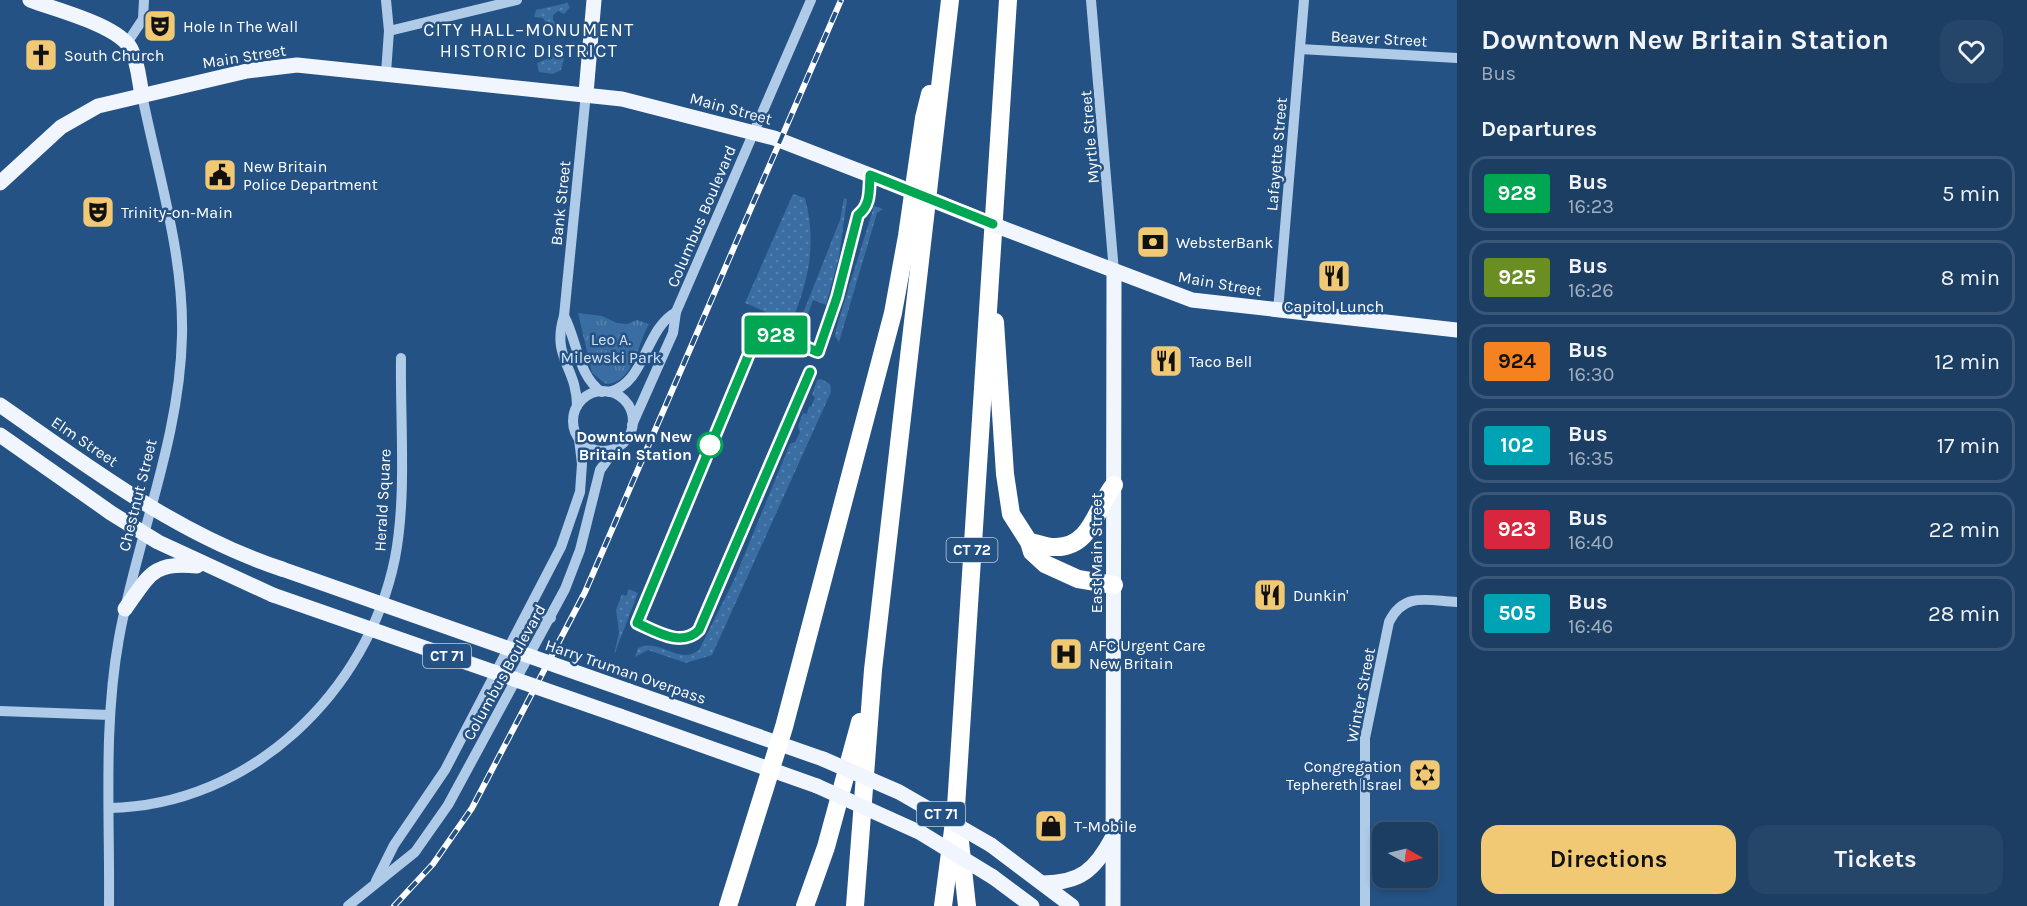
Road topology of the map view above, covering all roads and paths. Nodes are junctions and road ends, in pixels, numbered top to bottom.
1 (30, 0) edge
2 (144, 0) edge
3 (386, 0) edge
4 (517, 0) edge
5 (594, 0) edge
6 (811, 0) edge
7 (950, 0) edge
8 (1008, 0) edge
9 (1091, 0) edge
10 (1304, 0) edge
11 (389, 31) junction
12 (127, 43) junction
13 (1300, 49) junction
14 (1457, 58) edge
15 (943, 64) junction
16 (386, 74) junction
17 (585, 93) junction
18 (142, 95) junction
19 (754, 132) junction
20 (0, 183) edge
21 (1114, 272) junction
22 (988, 292) junction
23 (1278, 311) junction
24 (676, 312) junction
25 (564, 316) junction
26 (1457, 330) edge
27 (401, 358) dead end
28 (606, 392) junction
29 (0, 405) edge
30 (577, 406) junction
31 (632, 425) junction
32 (0, 435) edge
33 (579, 439) junction
34 (615, 448) junction
35 (1114, 485) junction
36 (150, 506) junction
37 (143, 532) junction
38 (1029, 542) junction
39 (209, 567) junction
40 (1114, 585) junction
41 (1457, 602) edge
42 (125, 609) junction
43 (526, 615) junction
44 (551, 618) junction
45 (873, 670) junction
46 (0, 711) edge
47 (110, 715) junction
48 (780, 744) junction
49 (771, 769) junction
50 (956, 807) junction
51 (109, 808) junction
52 (1113, 836) junction
53 (1043, 883) junction
54 (374, 884) junction
55 (109, 906) edge
56 (348, 906) edge
57 (728, 906) edge
58 (805, 906) edge
59 (855, 906) edge
60 (944, 906) edge
61 (967, 906) edge
62 (1032, 906) edge
63 (1072, 906) edge
64 (1113, 906) edge
65 (1365, 906) edge

1 - 12 main road
2 - 12 street
3 - 11 street
4 - 11 street
5 - 17 main road
6 - 19 street, Columbus Boulevard
7 - 15 highway
8 - 22 highway, CT 72
9 - 21 street, Myrtle Street
10 - 13 street, Lafayette Street
11 - 16 street
12 - 18 main road
13 - 14 street, Beaver Street
13 - 23 street, Lafayette Street
15 - 45 highway
15 - 48 highway
16 - 17 main road, Main Street
16 - 18 main road, Main Street
17 - 19 main road, Main Street
17 - 25 street, Bank Street
18 - 20 main road, Main Street
18 - 36 street, Chestnut Street
19 - 21 main road, Main Street, bridge
19 - 24 street, Columbus Boulevard
21 - 23 main road, Main Street
21 - 35 main road, East Main Street
22 - 38 highway
22 - 50 highway, CT 72
23 - 26 main road, Main Street
24 - 28 street, Columbus Boulevard
24 - 31 street, Columbus Boulevard
25 - 28 street
25 - 30 street, Bank Street
27 - 51 street, Herald Square
28 - 30 street
28 - 31 street
29 - 36 main road, Elm Street / CT 71
30 - 33 street
31 - 34 street
32 - 37 main road, CT 71
33 - 34 street
33 - 43 street, Columbus Boulevard
34 - 44 street, Columbus Boulevard
35 - 38 highway
35 - 40 main road, East Main Street
36 - 37 street, Chestnut Street
36 - 48 main road, Harry Truman Overpass / CT 71, bridge
37 - 39 main road, CT 71
37 - 42 street, Chestnut Street
38 - 40 highway
39 - 42 main road
39 - 49 main road, CT 71, bridge
40 - 52 main road, East Main Street
41 - 65 street, Winter Street
42 - 47 street, Chestnut Street
43 - 44 street
43 - 54 street, Columbus Boulevard
44 - 54 street, Columbus Boulevard
45 - 58 highway
45 - 59 highway
46 - 47 street
47 - 51 street, Chestnut Street
48 - 49 highway
48 - 53 main road, Harry Truman Overpass / CT 71, bridge
49 - 57 highway
49 - 62 main road, CT 71, bridge
50 - 60 highway
50 - 61 highway
51 - 55 street, Chestnut Street
52 - 53 main road
52 - 64 main road, East Main Street
53 - 63 main road, Harry Truman Overpass / CT 71
54 - 56 street, Columbus Boulevard

